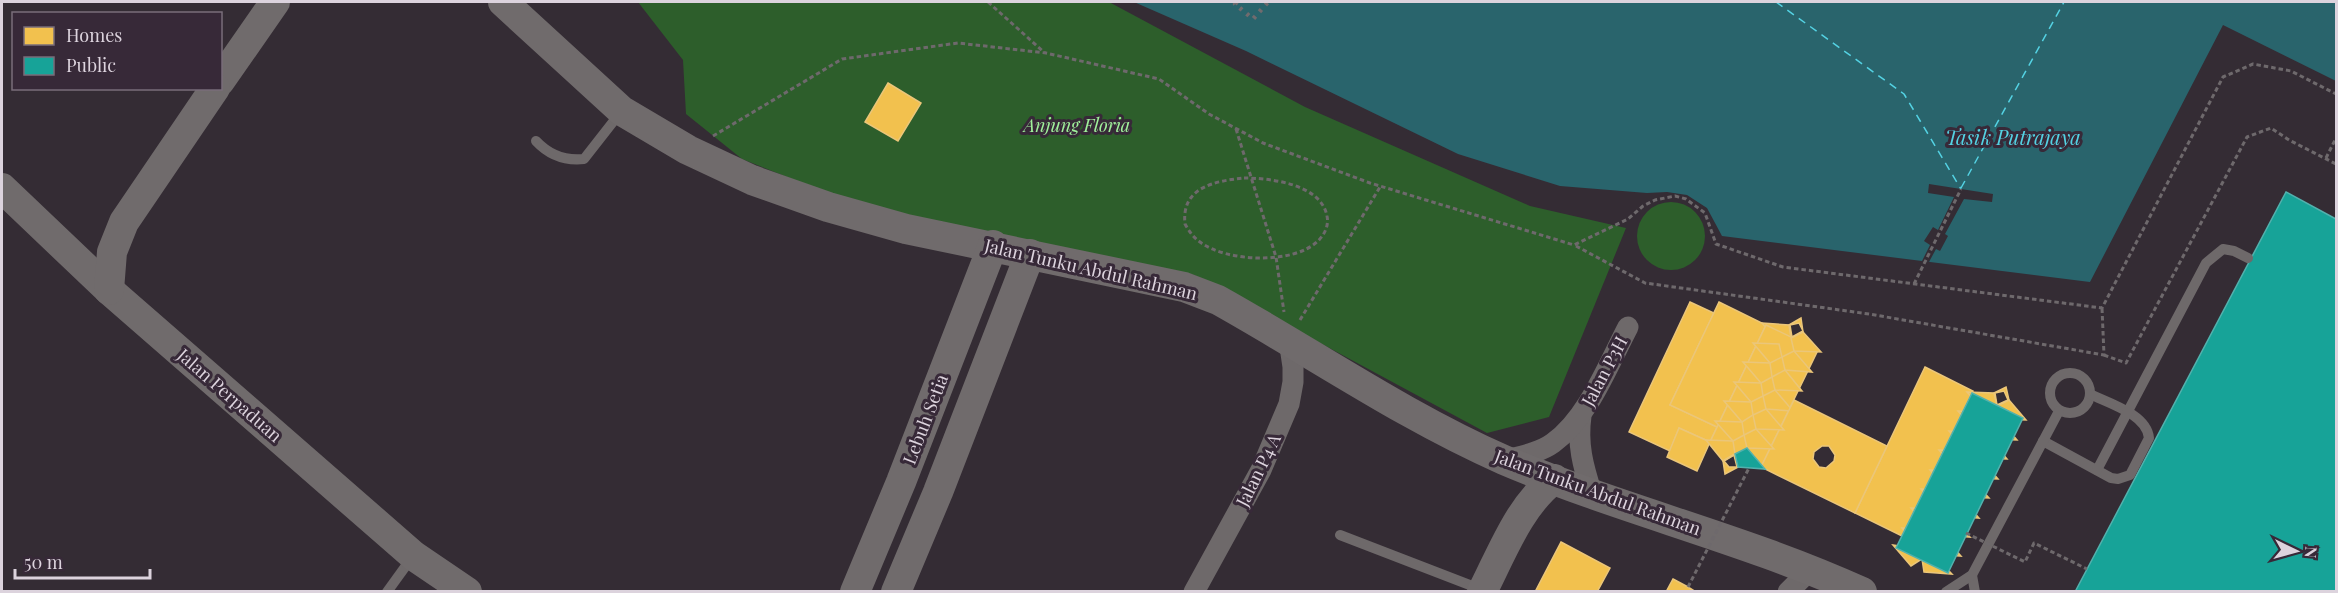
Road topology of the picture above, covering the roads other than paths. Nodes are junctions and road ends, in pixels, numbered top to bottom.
1 (275, 2) edge
2 (508, 3) edge
3 (222, 78) edge
4 (215, 90) edge
5 (622, 111) junction
6 (536, 141) dead end
7 (2, 188) edge
8 (993, 245) junction
9 (1029, 254) junction
10 (2248, 258) dead end
11 (109, 290) junction
12 (1628, 327) dead end
13 (1288, 340) junction
14 (2090, 394) junction
15 (2059, 411) junction
16 (2127, 412) junction
17 (1581, 416) junction
18 (2043, 441) junction
19 (1505, 460) junction
20 (2097, 470) junction
21 (1554, 479) junction
22 (1592, 494) junction
23 (1340, 535) dead end
24 (414, 556) junction
25 (1811, 569) junction
26 (1972, 575) junction
27 (387, 591) edge
28 (467, 591) edge
29 (855, 591) edge
30 (896, 591) edge
31 (1194, 591) edge
32 (1483, 591) edge
33 (1788, 591) edge
34 (1862, 591) edge
35 (1946, 591) edge
36 (1975, 591) edge

1 - 3 street
2 - 5 street, Jalan Tunku Abdul Rahman
4 - 11 street
5 - 6 lane
5 - 8 street, Jalan Tunku Abdul Rahman
7 - 11 street, Jalan Perpaduan
8 - 9 street, Jalan Tunku Abdul Rahman
8 - 29 street, Lebuh Setia
9 - 13 street, Jalan Tunku Abdul Rahman
9 - 30 street
10 - 16 lane
11 - 24 street, Jalan Perpaduan
12 - 17 street, Jalan P3H
13 - 19 street, Jalan Tunku Abdul Rahman
13 - 31 street, Jalan P4 A
14 - 15 lane
14 - 15 lane
14 - 16 lane
15 - 18 lane
16 - 20 lane
16 - 20 lane
17 - 19 street, Jalan P3H
17 - 22 street, Jalan P3H
18 - 20 lane
18 - 26 lane
19 - 21 street, Jalan Tunku Abdul Rahman
21 - 22 street, Jalan Tunku Abdul Rahman
21 - 32 street
22 - 25 street, Jalan Tunku Abdul Rahman
23 - 32 lane
24 - 27 lane
24 - 28 street, Jalan Perpaduan
25 - 33 street
25 - 34 street, Jalan Tunku Abdul Rahman
26 - 35 lane
26 - 36 lane

